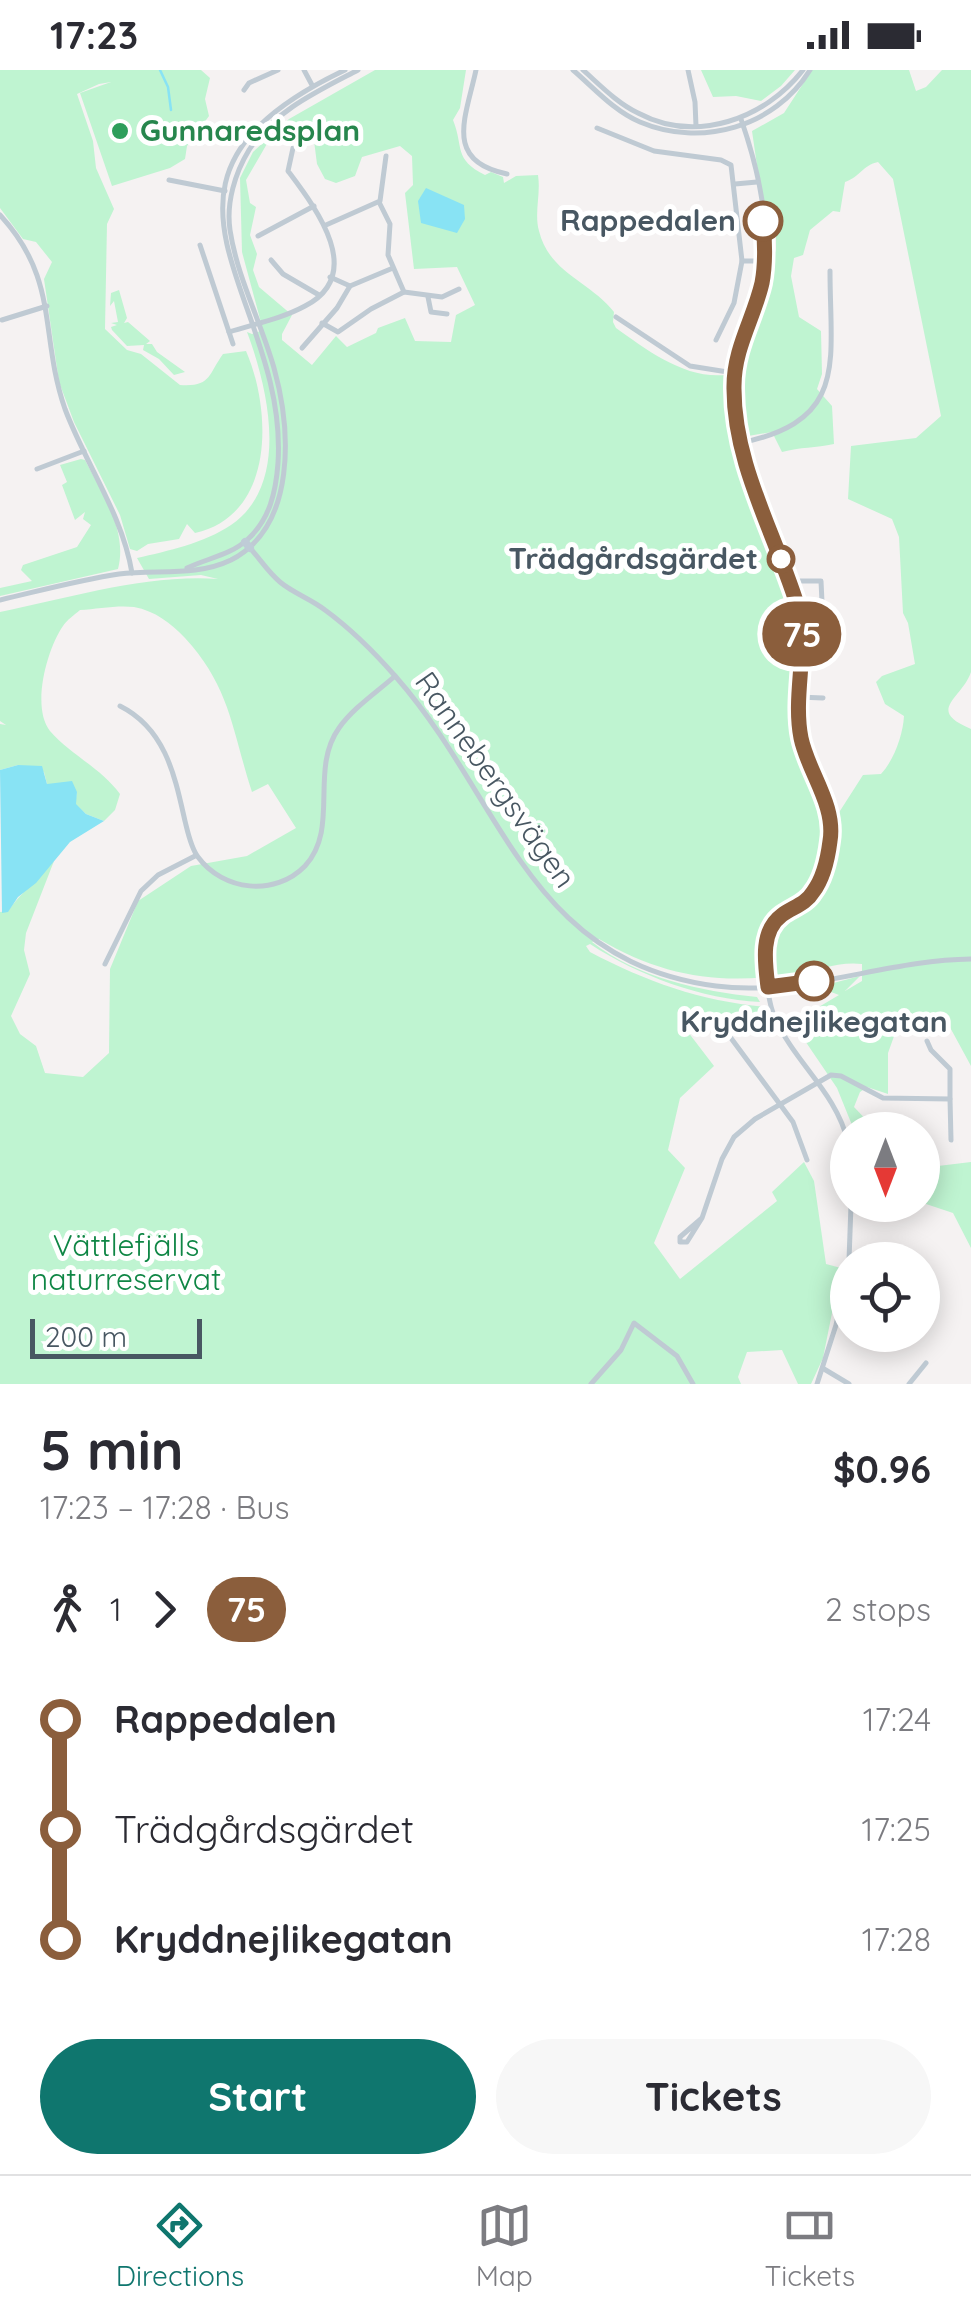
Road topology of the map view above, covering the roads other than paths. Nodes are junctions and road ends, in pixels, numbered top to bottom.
1 (278, 70) edge
2 (304, 70) edge
3 (345, 70) edge
4 (358, 70) edge
5 (476, 70) edge
6 (573, 70) edge
7 (583, 70) edge
8 (688, 70) edge
9 (806, 70) edge
10 (314, 89) junction
11 (244, 90) dead end
12 (742, 122) junction
13 (596, 128) dead end
14 (696, 130) junction
15 (292, 148) dead end
16 (386, 156) dead end
17 (507, 174) dead end
18 (169, 180) dead end
19 (757, 182) junction
20 (735, 184) junction
21 (228, 191) junction
22 (378, 202) junction
23 (314, 206) junction
24 (0, 214) edge
25 (326, 225) junction
26 (258, 236) dead end
27 (200, 245) dead end
28 (271, 260) dead end
29 (742, 261) junction
30 (765, 261) junction
31 (393, 268) junction
32 (830, 271) dead end
33 (330, 277) junction
34 (350, 286) junction
35 (459, 289) dead end
36 (404, 292) junction
37 (319, 295) junction
38 (428, 298) junction
39 (46, 306) junction
40 (447, 314) dead end
41 (616, 316) dead end
42 (2, 320) edge
43 (255, 324) junction
44 (322, 324) junction
45 (229, 332) junction
46 (716, 340) dead end
47 (233, 344) dead end
48 (302, 348) dead end
49 (734, 373) junction
50 (740, 443) junction
51 (84, 451) junction
52 (37, 468) dead end
53 (247, 545) junction
54 (132, 573) junction
55 (789, 581) junction
56 (0, 600) edge
57 (824, 644) dead end
58 (395, 676) junction
59 (799, 697) junction
60 (823, 698) dead end
61 (120, 706) dead end
62 (196, 856) junction
63 (971, 959) edge
64 (105, 964) dead end
65 (768, 987) junction
66 (725, 1030) dead end
67 (927, 1042) dead end
68 (819, 1081) junction
69 (950, 1099) junction
70 (780, 1103) junction
71 (837, 1112) edge
72 (952, 1140) dead end
73 (807, 1160) dead end
74 (702, 1218) junction
75 (830, 1345) edge
76 (926, 1363) dead end
77 (824, 1369) junction
78 (590, 1384) edge
79 (692, 1384) edge
80 (817, 1384) edge
81 (849, 1384) edge
82 (909, 1384) edge

1 - 11 street
2 - 10 street
3 - 10 street
4 - 10 street
5 - 17 street
6 - 14 street
7 - 14 street
8 - 14 street
9 - 12 street
10 - 21 street
12 - 14 street
12 - 19 street
13 - 20 street
15 - 23 street
16 - 22 street
18 - 21 street
19 - 20 street
19 - 30 street
20 - 29 street
21 - 43 street
22 - 25 street
22 - 31 street
23 - 25 street
23 - 26 street
24 - 39 street
25 - 33 street
27 - 45 street
28 - 37 street
29 - 30 street
29 - 46 street
30 - 49 street
31 - 34 street
31 - 36 street
32 - 50 street
33 - 34 street
33 - 37 street
34 - 44 street
35 - 38 street
36 - 38 street
36 - 44 street
37 - 43 street
38 - 40 street
39 - 42 street
39 - 51 street
41 - 49 street
43 - 45 street
43 - 53 street
44 - 48 street
45 - 47 street
49 - 50 street
50 - 55 street
51 - 52 street
51 - 54 street
53 - 54 street
53 - 58 street, Rannebergsvägen
54 - 56 street
55 - 57 street
55 - 59 street
58 - 62 street
58 - 65 street, Rannebergsvägen
59 - 60 street
59 - 65 street
61 - 62 street
62 - 64 street
63 - 65 street, Rannebergsvägen
65 - 68 street
66 - 70 street
67 - 69 street
68 - 69 street
68 - 70 street
68 - 71 street
69 - 72 street
70 - 73 street
70 - 74 street
74 - 74 street
75 - 77 street
76 - 82 street
77 - 80 street
77 - 81 street
78 - 79 street

